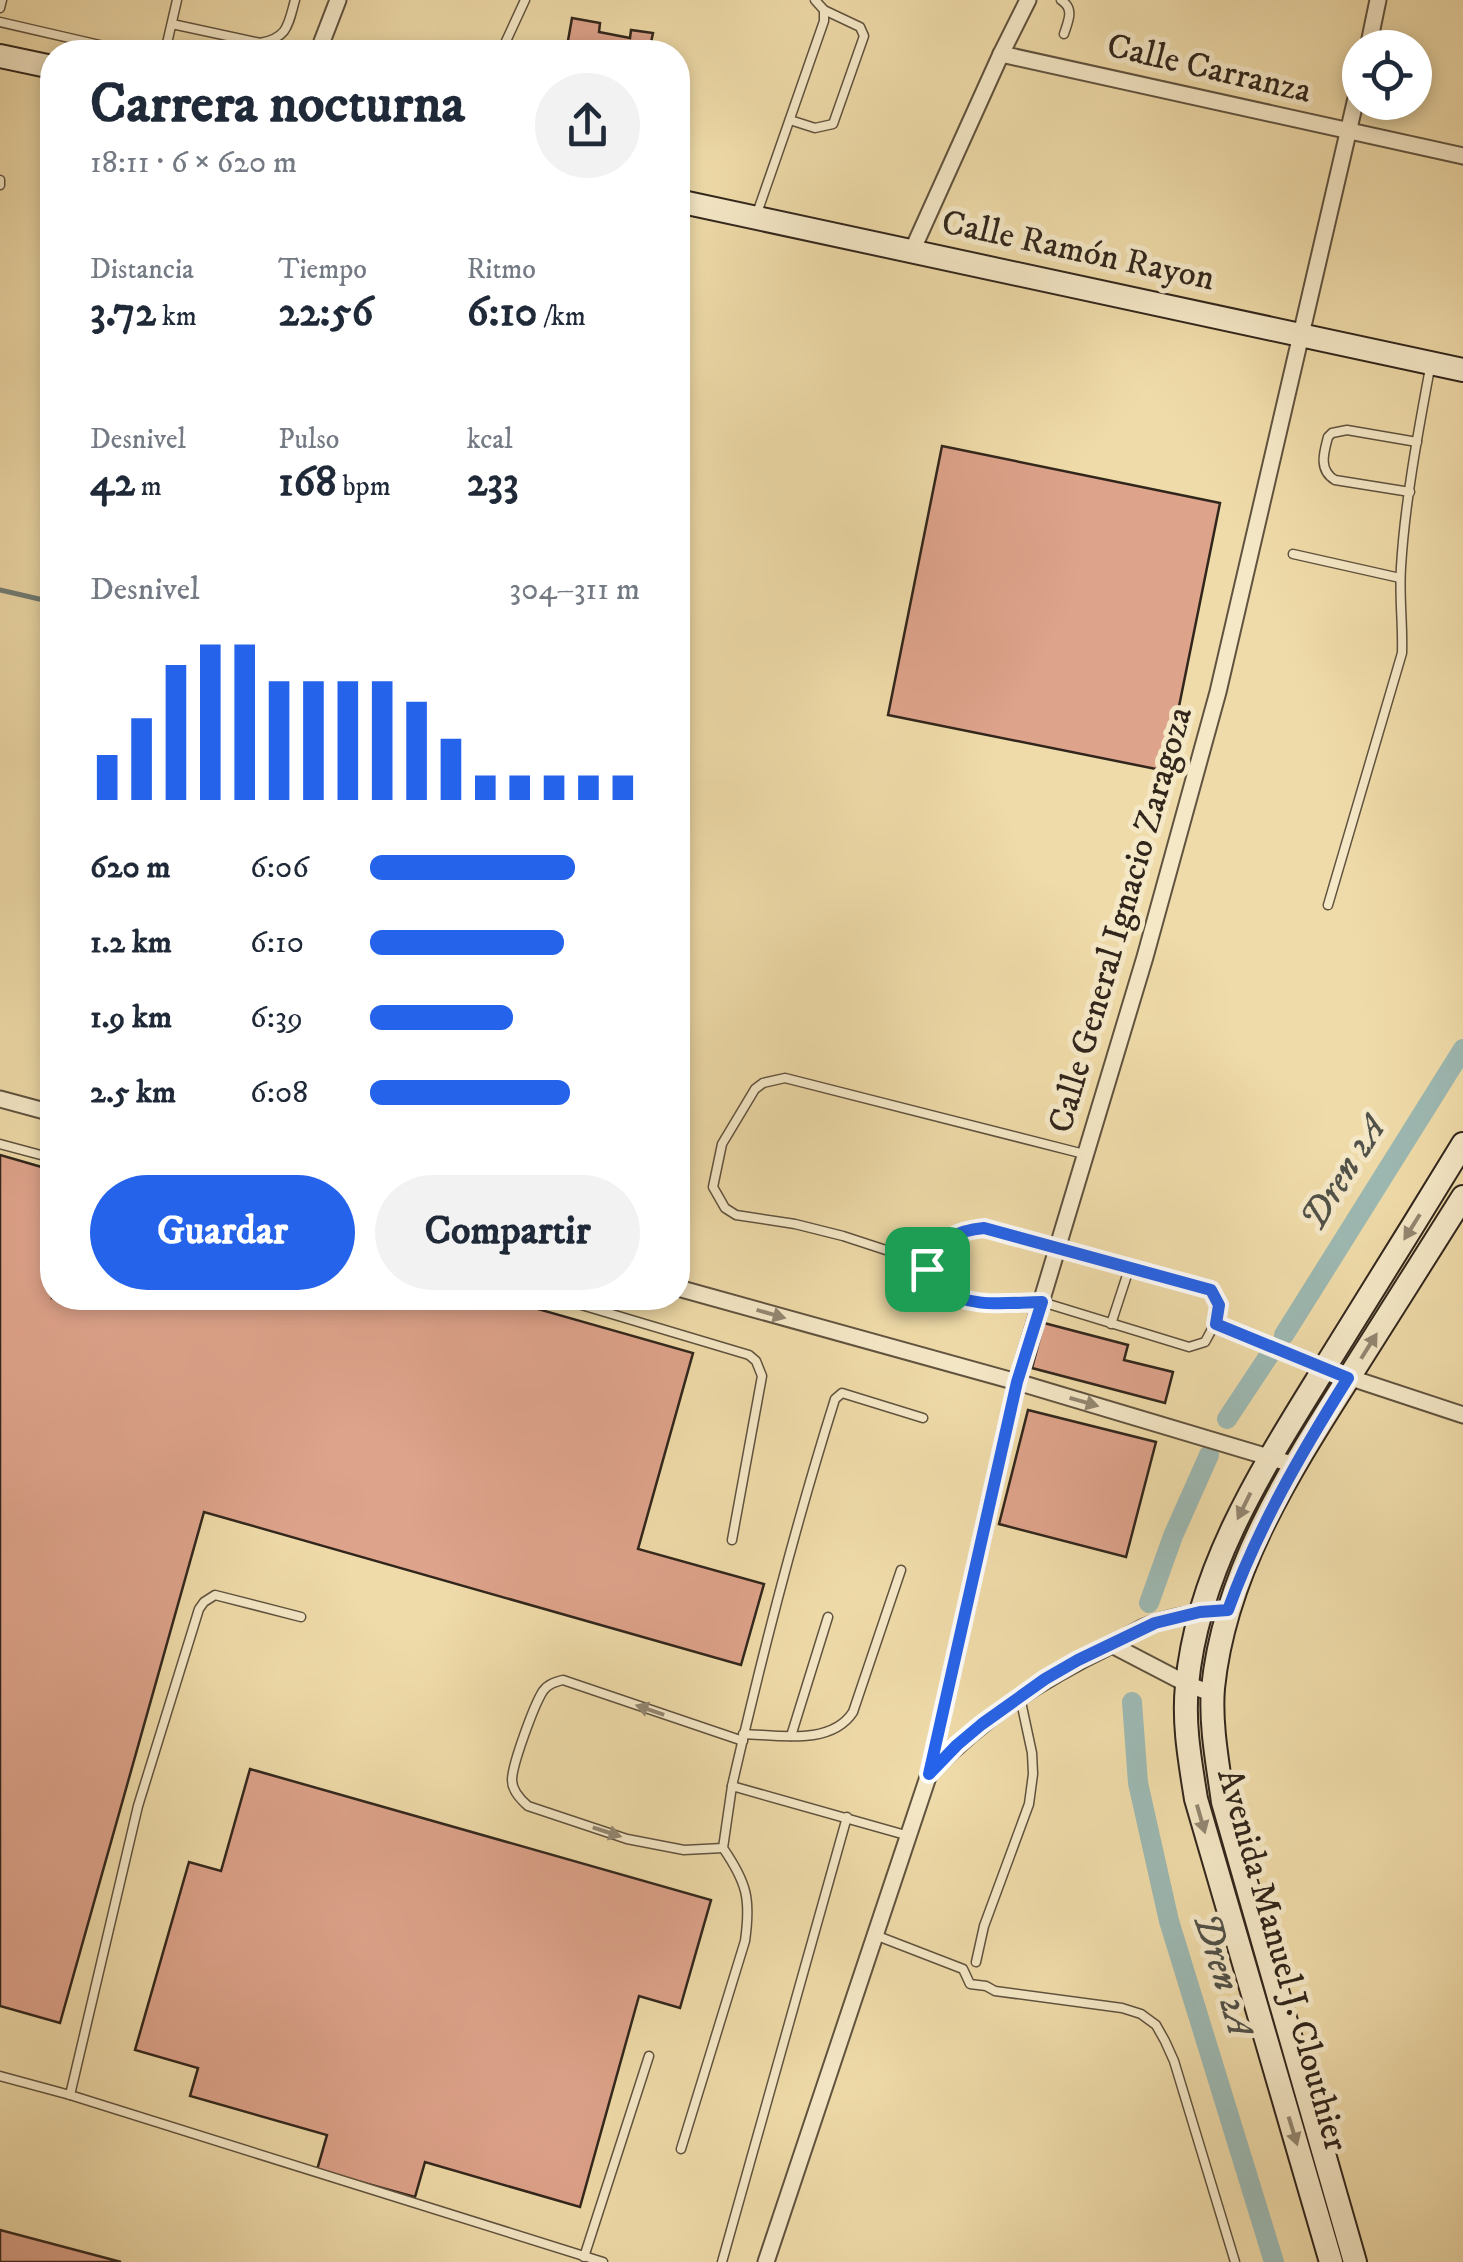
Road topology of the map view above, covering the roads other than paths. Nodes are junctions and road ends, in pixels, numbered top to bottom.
1 (2, 0) edge
2 (178, 0) edge
3 (294, 0) edge
4 (338, 0) edge
5 (526, 0) edge
6 (816, 0) edge
7 (1028, 0) edge
8 (1061, 0) edge
9 (1378, 0) edge
10 (0, 8) edge
11 (824, 10) junction
12 (0, 22) edge
13 (172, 24) junction
14 (1372, 30) edge
15 (1064, 34) dead end
16 (78, 40) edge
17 (168, 40) edge
18 (246, 40) edge
19 (275, 40) edge
20 (323, 40) edge
21 (507, 40) edge
22 (1001, 54) junction
23 (0, 56) edge
24 (40, 64) edge
25 (790, 120) junction
26 (1351, 120) edge
27 (1349, 131) junction
28 (1463, 156) edge
29 (690, 204) edge
30 (756, 218) junction
31 (912, 251) junction
32 (1301, 334) junction
33 (1430, 363) junction
34 (1463, 370) edge
35 (1417, 442) junction
36 (1410, 492) junction
37 (1293, 554) dead end
38 (1400, 578) junction
39 (1328, 905) dead end
40 (0, 1099) edge
41 (40, 1111) edge
42 (0, 1144) edge
43 (1463, 1144) edge
44 (1084, 1154) junction
45 (40, 1155) edge
46 (1463, 1197) edge
47 (1058, 1250) junction
48 (927, 1269) junction
49 (1129, 1269) junction
50 (690, 1291) edge
51 (1042, 1302) junction
52 (598, 1310) edge
53 (1111, 1324) junction
54 (1216, 1324) junction
55 (1324, 1369) junction
56 (1348, 1378) junction
57 (1017, 1382) junction
58 (1463, 1415) edge
59 (922, 1418) dead end
60 (1272, 1456) junction
61 (1295, 1465) junction
62 (732, 1540) dead end
63 (901, 1570) dead end
64 (1228, 1610) junction
65 (1200, 1612) junction
66 (302, 1617) dead end
67 (828, 1617) dead end
68 (1112, 1645) junction
69 (1187, 1684) junction
70 (1212, 1694) junction
71 (1020, 1696) junction
72 (791, 1736) junction
73 (743, 1737) junction
74 (929, 1774) junction
75 (732, 1786) junction
76 (847, 1817) junction
77 (909, 1836) junction
78 (723, 1848) junction
79 (875, 1935) junction
80 (976, 1962) dead end
81 (649, 2056) dead end
82 (0, 2076) edge
83 (70, 2095) junction
84 (681, 2149) dead end
85 (584, 2257) junction
86 (604, 2262) edge
87 (722, 2262) edge
88 (766, 2262) edge
89 (1235, 2262) edge
90 (1331, 2262) edge
91 (1355, 2262) edge

1 - 10 lane
2 - 13 lane
3 - 19 lane
4 - 20 street
5 - 21 lane
6 - 11 lane
7 - 22 street
8 - 15 lane
9 - 14 street
11 - 25 lane
11 - 25 lane
12 - 16 lane
13 - 17 lane
13 - 18 lane
22 - 27 street, Calle Carranza
22 - 31 street
23 - 24 main road
25 - 30 lane
26 - 27 street, Calle General Ignacio Zaragoza
27 - 28 street, Calle Carranza
27 - 32 street, Calle General Ignacio Zaragoza
29 - 30 main road, Calle Ramón Rayon
30 - 31 main road, Calle Ramón Rayon
31 - 32 main road, Calle Ramón Rayon
32 - 33 main road, Calle Ramón Rayon
32 - 44 street, Calle General Ignacio Zaragoza
33 - 34 main road, Calle Ramón Rayon
33 - 35 lane
35 - 36 lane
35 - 36 lane
36 - 38 lane
37 - 38 lane
38 - 39 lane
40 - 41 street
42 - 45 lane
43 -> 55 main road, Avenida Manuel J. Clouthier
44 - 47 street, Calle General Ignacio Zaragoza
44 - 48 lane
56 -> 46 main road, Avenida Manuel J. Clouthier
47 - 48 lane
47 - 49 lane
47 - 51 street, Calle General Ignacio Zaragoza
48 - 51 lane
49 - 53 lane
49 - 54 lane
50 -> 57 street
51 - 53 lane
51 - 57 street, Calle General Ignacio Zaragoza
52 - 62 lane
53 - 54 lane
54 - 55 lane
55 - 56 street
55 - 60 main road, Avenida Manuel J. Clouthier
56 - 58 street
56 - 61 main road, Avenida Manuel J. Clouthier
57 -> 60 street
57 - 74 street, Calle General Ignacio Zaragoza
59 - 73 lane
60 - 61 street
60 -> 65 main road, Avenida Manuel J. Clouthier
61 - 64 main road, Avenida Manuel J. Clouthier
63 - 72 lane
64 - 65 street
64 - 70 main road, Avenida Manuel J. Clouthier
65 - 68 street
65 - 69 main road, Avenida Manuel J. Clouthier
66 - 83 lane
67 - 72 lane
68 - 69 street
68 - 71 street
69 - 70 street
69 -> 90 main road, Avenida Manuel J. Clouthier
70 - 91 main road, Avenida Manuel J. Clouthier
71 - 74 street
71 - 80 lane
72 - 73 lane
73 - 75 lane
73 -> 78 lane
74 - 77 street, Calle General Ignacio Zaragoza
75 - 76 lane
75 - 78 lane
76 - 77 lane
76 - 87 lane
77 - 79 street, Calle General Ignacio Zaragoza
78 - 84 lane
79 - 88 street, Calle General Ignacio Zaragoza
79 - 89 lane
81 - 85 lane
82 - 83 lane
83 - 85 lane
85 - 86 lane

